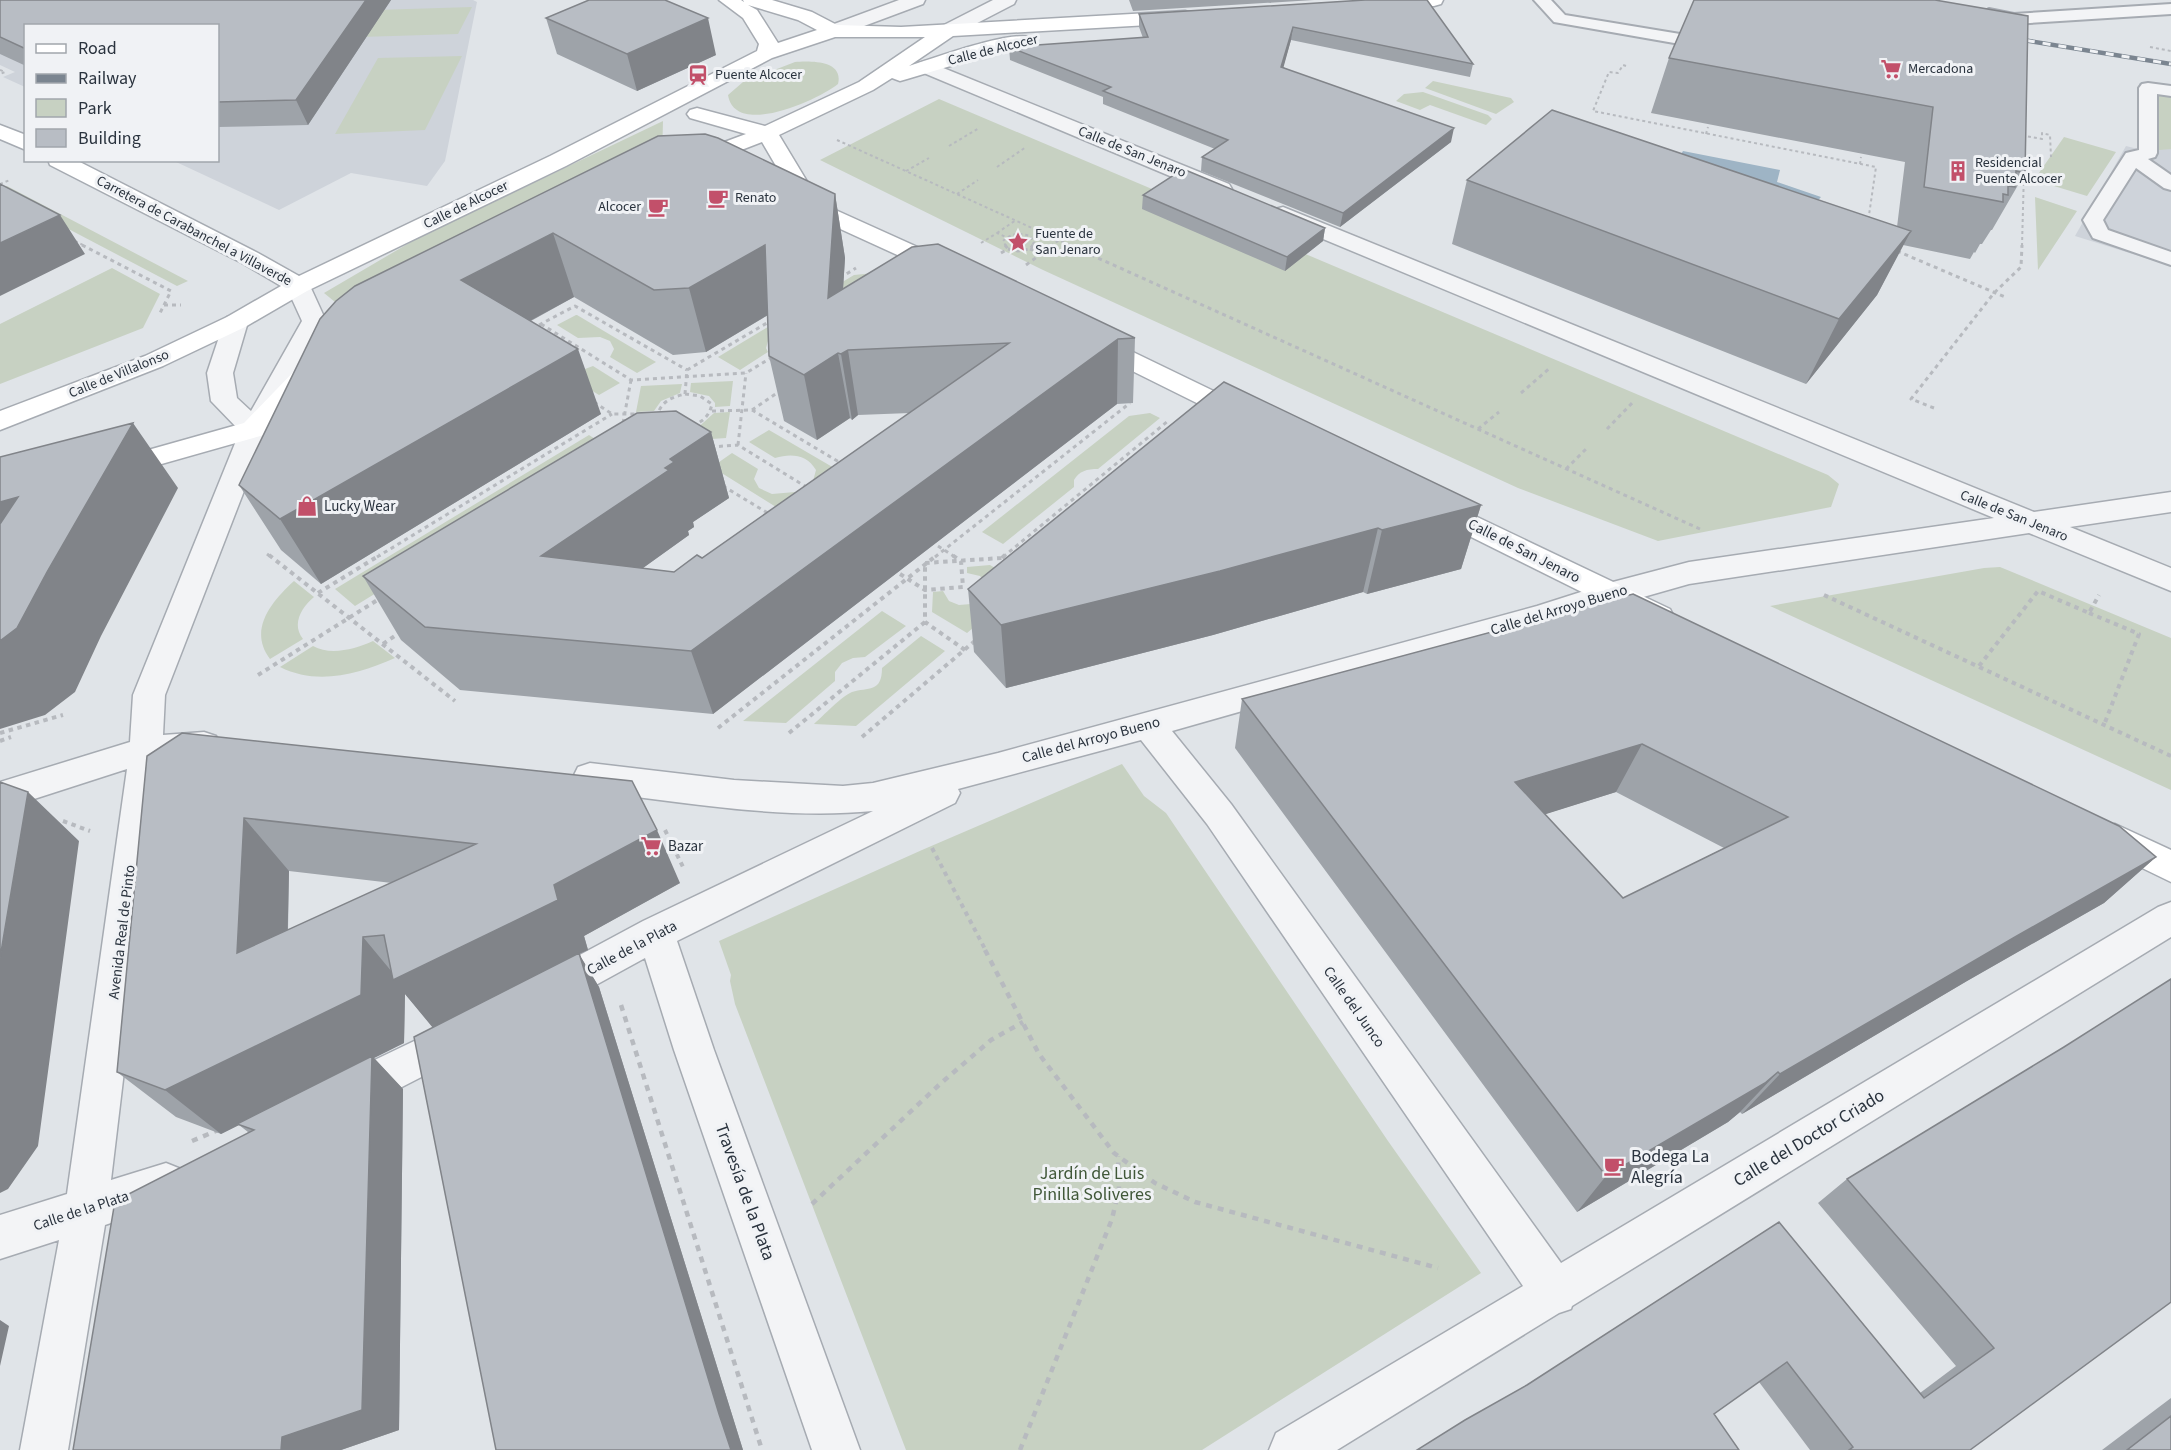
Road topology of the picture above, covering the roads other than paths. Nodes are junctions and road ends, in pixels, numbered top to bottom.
1 (728, 0) edge
2 (752, 0) edge
3 (916, 0) edge
4 (1007, 0) edge
5 (1434, 0) edge
6 (1542, 0) edge
7 (1365, 5) edge
8 (2171, 9) edge
9 (1973, 12) edge
10 (1204, 16) edge
11 (1123, 21) junction
12 (951, 29) junction
13 (840, 32) junction
14 (1680, 39) edge
15 (765, 54) junction
16 (926, 67) junction
17 (866, 86) junction
18 (698, 90) junction
19 (2171, 91) edge
20 (697, 114) junction
21 (0, 131) edge
22 (767, 133) junction
23 (24, 143) edge
24 (2133, 157) junction
25 (700, 158) junction
26 (62, 162) edge
27 (670, 172) edge
28 (729, 174) edge
29 (2171, 184) edge
30 (780, 195) edge
31 (811, 206) junction
32 (2171, 259) edge
33 (969, 280) edge
34 (297, 286) junction
35 (236, 322) junction
36 (1074, 332) edge
37 (328, 352) edge
38 (0, 421) edge
39 (254, 429) junction
40 (1274, 430) edge
41 (87, 476) edge
42 (1404, 492) edge
43 (2171, 502) edge
44 (2031, 522) junction
45 (2171, 580) edge
46 (1610, 594) junction
47 (1681, 627) edge
48 (1148, 725) junction
49 (235, 743) edge
50 (146, 750) junction
51 (998, 766) junction
52 (567, 775) edge
53 (0, 796) edge
54 (2086, 825) edge
55 (2171, 867) edge
56 (2171, 918) edge
57 (657, 933) junction
58 (319, 1108) edge
59 (202, 1168) edge
60 (86, 1209) junction
61 (0, 1237) edge
62 (1555, 1293) junction
63 (44, 1450) edge
64 (836, 1450) edge
65 (1293, 1450) edge

1 - 15 main road
2 - 13 main road
3 - 13 street
4 - 12 street
5 - 7 main road
6 - 14 lane
8 - 9 lane
10 - 11 main road, Calle de Alcocer
11 - 12 main road, Calle de Alcocer
11 - 16 main road, Calle de Alcocer
12 - 13 main road, Calle de Alcocer
12 - 17 main road, Calle de Alcocer
13 - 15 main road, Calle de Alcocer
13 - 17 main road
15 - 18 main road, Calle de Alcocer
16 - 17 main road, Calle de Alcocer
16 - 44 street, Calle de San Jenaro
17 - 22 main road, Calle de Alcocer
18 - 20 main road
18 - 34 main road, Calle de Alcocer
19 - 24 lane
20 - 22 main road
20 - 25 main road
21 - 23 main road
22 - 25 main road, Calle de Alcocer
22 - 31 main road
24 - 29 lane
24 - 32 lane
25 - 27 main road, Calle de Alcocer
25 - 28 main road
26 - 34 main road, Carretera de Carabanchel a Villaverde
30 - 31 main road
31 - 33 main road
34 - 35 main road, Calle de Alcocer
34 - 39 street, Avenida Real de Pinto
35 - 38 main road, Calle de Villalonso
35 - 39 street
36 - 40 main road
37 - 39 main road
39 - 41 main road
39 - 50 street, Avenida Real de Pinto
42 - 46 main road, Calle de San Jenaro
43 - 44 street, Calle del Arroyo Bueno
44 - 45 street, Calle de San Jenaro
44 - 46 street, Calle del Arroyo Bueno
46 - 47 main road, Calle de San Jenaro
46 - 48 street, Calle del Arroyo Bueno
48 - 51 street, Calle del Arroyo Bueno
48 - 62 street, Calle del Junco
49 - 50 street
50 - 53 street
50 - 60 street, Avenida Real de Pinto
51 - 52 street, Calle del Arroyo Bueno
51 - 57 street, Calle de la Plata
54 - 55 main road
56 - 62 street, Calle del Doctor Criado
57 - 58 street, Calle de la Plata
57 - 64 street, Travesía de la Plata
59 - 60 street, Calle de la Plata
60 - 61 street, Calle de la Plata
60 - 63 street, Avenida Real de Pinto
62 - 65 street, Calle del Doctor Criado

